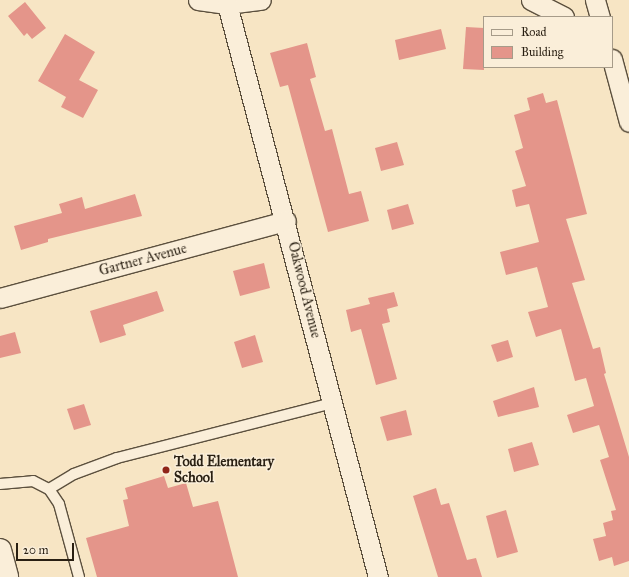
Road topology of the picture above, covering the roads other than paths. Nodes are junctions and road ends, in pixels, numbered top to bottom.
1 (198, 0) edge
2 (261, 0) edge
3 (531, 0) edge
4 (595, 0) edge
5 (227, 4) junction
6 (562, 16) edge
7 (600, 16) edge
8 (613, 63) edge
9 (629, 122) edge
10 (286, 221) junction
11 (0, 298) edge
12 (333, 403) junction
13 (0, 484) edge
14 (49, 489) junction
15 (0, 550) edge
16 (7, 577) edge
17 (79, 577) edge
18 (378, 577) edge

1 - 5 street
2 - 5 street
3 - 6 street
4 - 7 street
5 - 10 street, Oakwood Avenue
8 - 9 street
10 - 11 street, Gartner Avenue
10 - 12 street, Oakwood Avenue
12 - 14 lane
12 - 18 street, Oakwood Avenue
13 - 14 lane
14 - 17 lane
15 - 16 street

